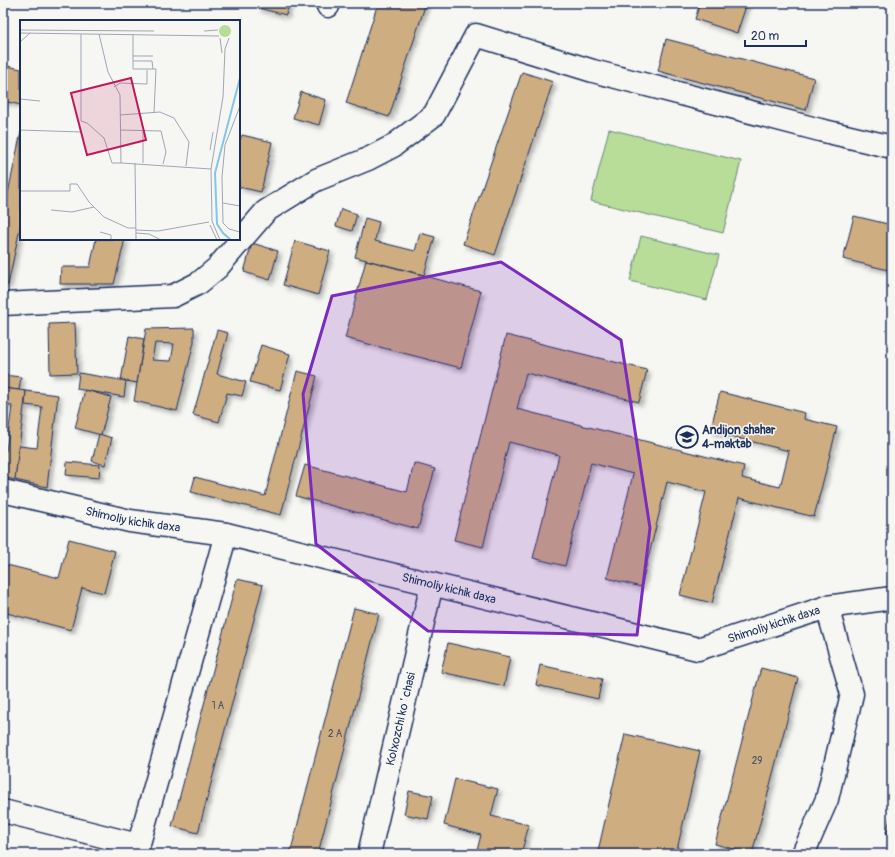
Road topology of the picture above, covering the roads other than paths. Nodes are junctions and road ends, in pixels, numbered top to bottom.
1 (892, 147) edge
2 (3, 304) edge
3 (3, 491) edge
4 (226, 534) junction
5 (432, 584) junction
6 (892, 598) edge
7 (827, 606) junction
8 (3, 811) edge
9 (137, 850) edge
10 (369, 854) edge
11 (803, 854) edge

1 - 2 street
3 - 4 street, Shimoliy kichik daxa
4 - 5 street, Shimoliy kichik daxa
4 - 9 street
5 - 7 street, Shimoliy kichik daxa
5 - 10 street, Kolxozchi koʻchasi
6 - 7 street, Shimoliy kichik daxa
7 - 11 street
8 - 9 street

